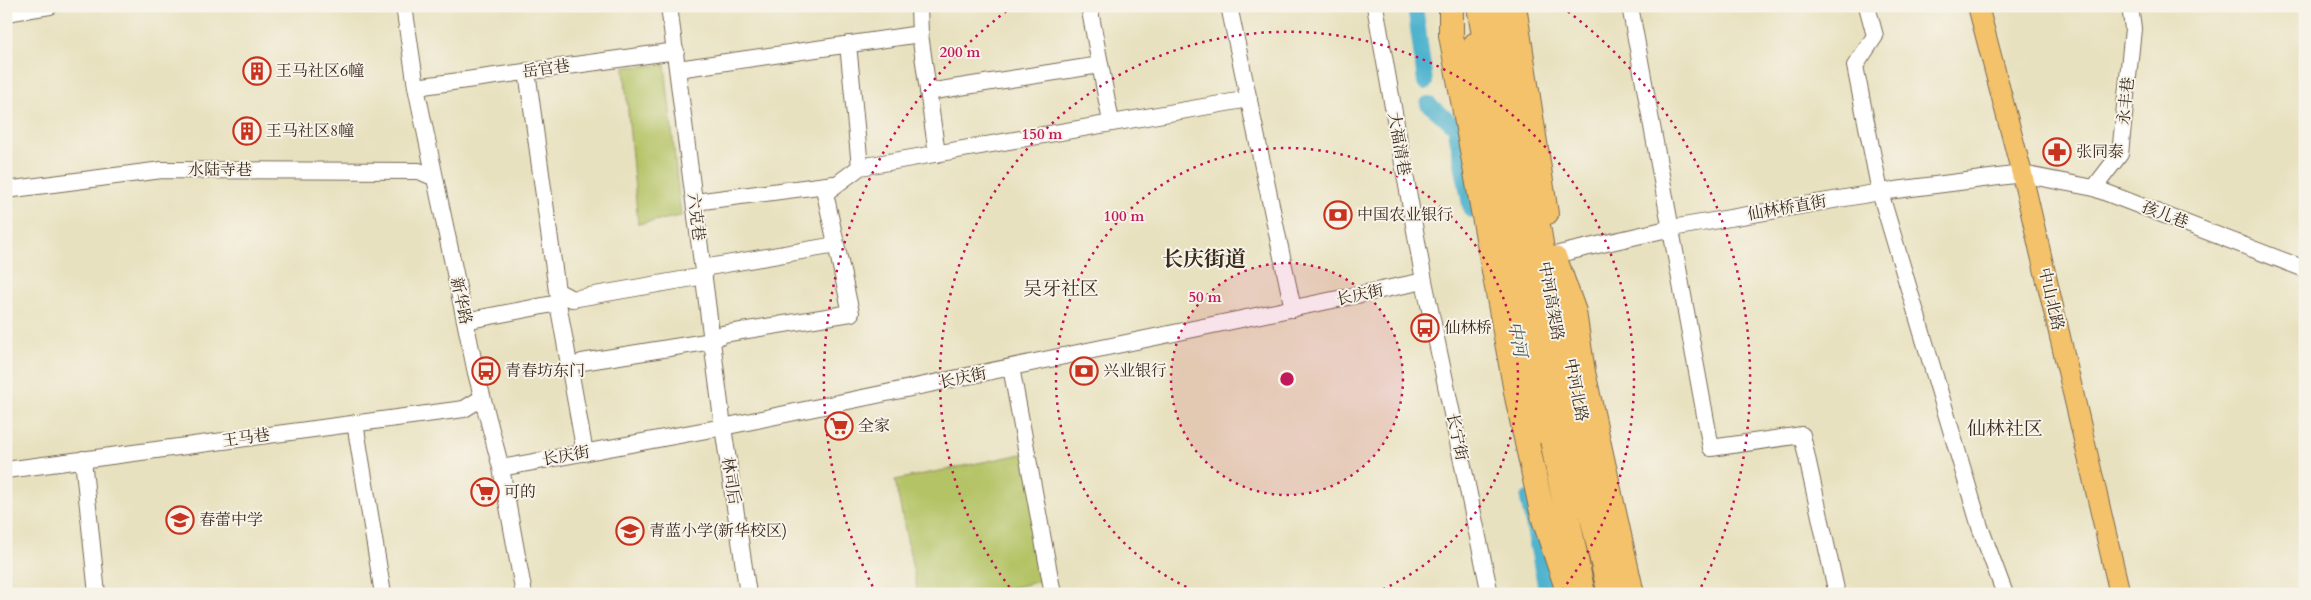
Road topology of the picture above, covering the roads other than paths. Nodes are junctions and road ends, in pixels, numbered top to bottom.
1 (50, 6) edge
2 (404, 6) edge
3 (669, 6) edge
4 (919, 6) edge
5 (1089, 6) edge
6 (1229, 6) edge
7 (1375, 6) edge
8 (1451, 6) edge
9 (1468, 6) edge
10 (1479, 6) edge
11 (1501, 6) edge
12 (1516, 6) edge
13 (1630, 6) edge
14 (1867, 6) edge
15 (1978, 6) edge
16 (2130, 6) edge
17 (6, 13) edge
18 (920, 34) junction
19 (848, 44) junction
20 (676, 51) junction
21 (1100, 65) junction
22 (678, 68) junction
23 (527, 71) junction
24 (416, 87) junction
25 (928, 92) junction
26 (1249, 99) junction
27 (1111, 122) junction
28 (937, 154) junction
29 (860, 167) junction
30 (2022, 174) junction
31 (434, 178) junction
32 (834, 184) junction
33 (2094, 188) junction
34 (6, 190) edge
35 (1880, 192) junction
36 (695, 202) junction
37 (1672, 228) junction
38 (836, 244) junction
39 (1554, 254) junction
40 (2305, 269) edge
41 (703, 272) junction
42 (1424, 281) junction
43 (1293, 309) junction
44 (465, 321) junction
45 (712, 341) junction
46 (582, 362) dead end
47 (1012, 368) junction
48 (482, 398) junction
49 (356, 423) junction
50 (723, 428) junction
51 (585, 453) junction
52 (83, 459) junction
53 (501, 468) junction
54 (6, 470) edge
55 (97, 594) edge
56 (382, 594) edge
57 (524, 594) edge
58 (748, 594) edge
59 (1053, 594) edge
60 (1490, 594) edge
61 (1570, 594) edge
62 (1583, 594) edge
63 (1610, 594) edge
64 (1621, 594) edge
65 (1632, 594) edge
66 (1836, 594) edge
67 (2005, 594) edge
68 (2120, 594) edge

1 - 17 street
2 - 24 street, 新华路
3 - 20 street, 六克巷
4 - 18 street
5 - 21 street
6 - 26 street
7 - 42 street, 大福清巷
8 - 61 highway
9 - 61 main road
10 - 62 highway, 中河高架路
11 - 63 highway, 中河高架路
12 - 39 main road, 中河北路
13 - 37 street
14 - 35 street
15 - 30 main road, 中山北路
16 - 33 street, 永丰巷
18 - 19 street
18 - 25 street
19 - 22 street
19 - 29 street
20 - 22 street, 六克巷
20 - 23 street, 岳官巷
21 - 25 street
21 - 27 street
22 - 36 street, 六克巷
23 - 24 street, 岳官巷
23 - 41 street
24 - 31 street, 新华路
25 - 28 street
26 - 27 street
26 - 43 street
27 - 28 street
28 - 29 street
29 - 32 street
30 - 33 street, 孩儿巷
30 - 35 street, 仙林桥直街
30 - 68 main road, 中山北路
31 - 34 street, 水陆寺巷
31 - 44 street, 新华路
32 - 36 street
32 - 38 street
33 - 40 street, 孩儿巷
35 - 37 street, 仙林桥直街
35 - 67 street
36 - 41 street, 六克巷
37 - 39 street, 仙林桥直街
37 - 66 street
38 - 41 street
38 - 45 street
39 - 64 main road, 中河北路
39 - 65 highway
41 - 45 street, 六克巷
42 - 43 street, 长庆街
42 - 60 street, 长宁街
43 - 47 street, 长庆街
44 - 48 street, 新华路
44 - 51 street
45 - 46 street
45 - 50 street, 六克巷
47 - 50 street, 长庆街
47 - 59 street
48 - 49 street, 王马巷
48 - 53 street, 新华路
49 - 52 street, 王马巷
49 - 56 street
50 - 51 street, 长庆街
50 - 58 street, 林司后
51 - 53 street, 长庆街
52 - 54 street, 王马巷
52 - 55 street
53 - 57 street, 新华路

